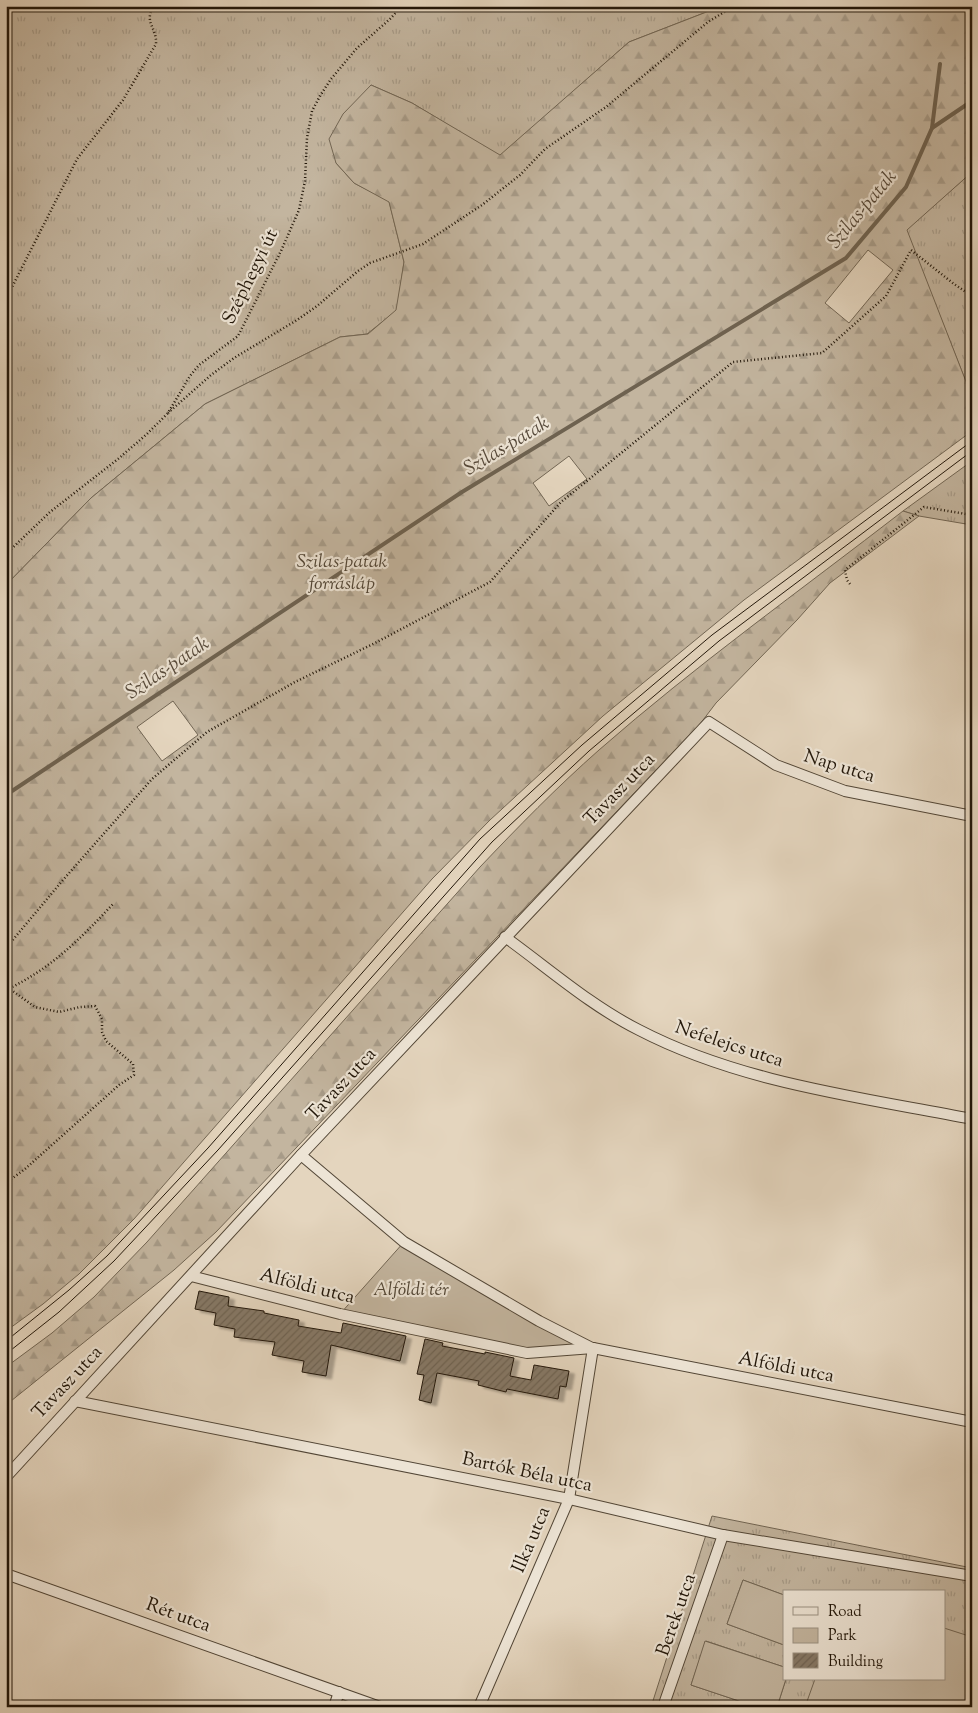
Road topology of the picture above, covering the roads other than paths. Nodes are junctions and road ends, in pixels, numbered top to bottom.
1 (709, 722) joint
2 (972, 816) edge
3 (505, 937) junction
4 (972, 1119) edge
5 (301, 1155) junction
6 (191, 1276) junction
7 (593, 1348) junction
8 (75, 1401) junction
9 (972, 1422) edge
10 (6, 1476) edge
11 (569, 1499) junction
12 (723, 1536) junction
13 (6, 1574) edge
14 (972, 1576) edge
15 (339, 1692) junction
16 (334, 1707) edge
17 (380, 1707) edge
18 (479, 1707) edge
19 (663, 1707) edge

1 - 2 street, Nap utca
1 - 3 street, Tavasz utca
3 - 4 street, Nefelejcs utca
3 - 5 street, Tavasz utca
5 - 6 street, Tavasz utca
5 - 7 street, Alföldi utca
6 - 7 street, Alföldi utca
6 - 8 street, Tavasz utca
7 - 9 street, Alföldi utca
7 - 11 street, Ilka utca
8 - 10 street, Tavasz utca
8 - 11 street, Bartók Béla utca
11 - 12 street, Bartók Béla utca
11 - 18 street, Ilka utca
12 - 14 street, Bartók Béla utca
12 - 19 street, Berek utca
13 - 15 street, Rét utca
15 - 16 street
15 - 17 street, Rét utca

